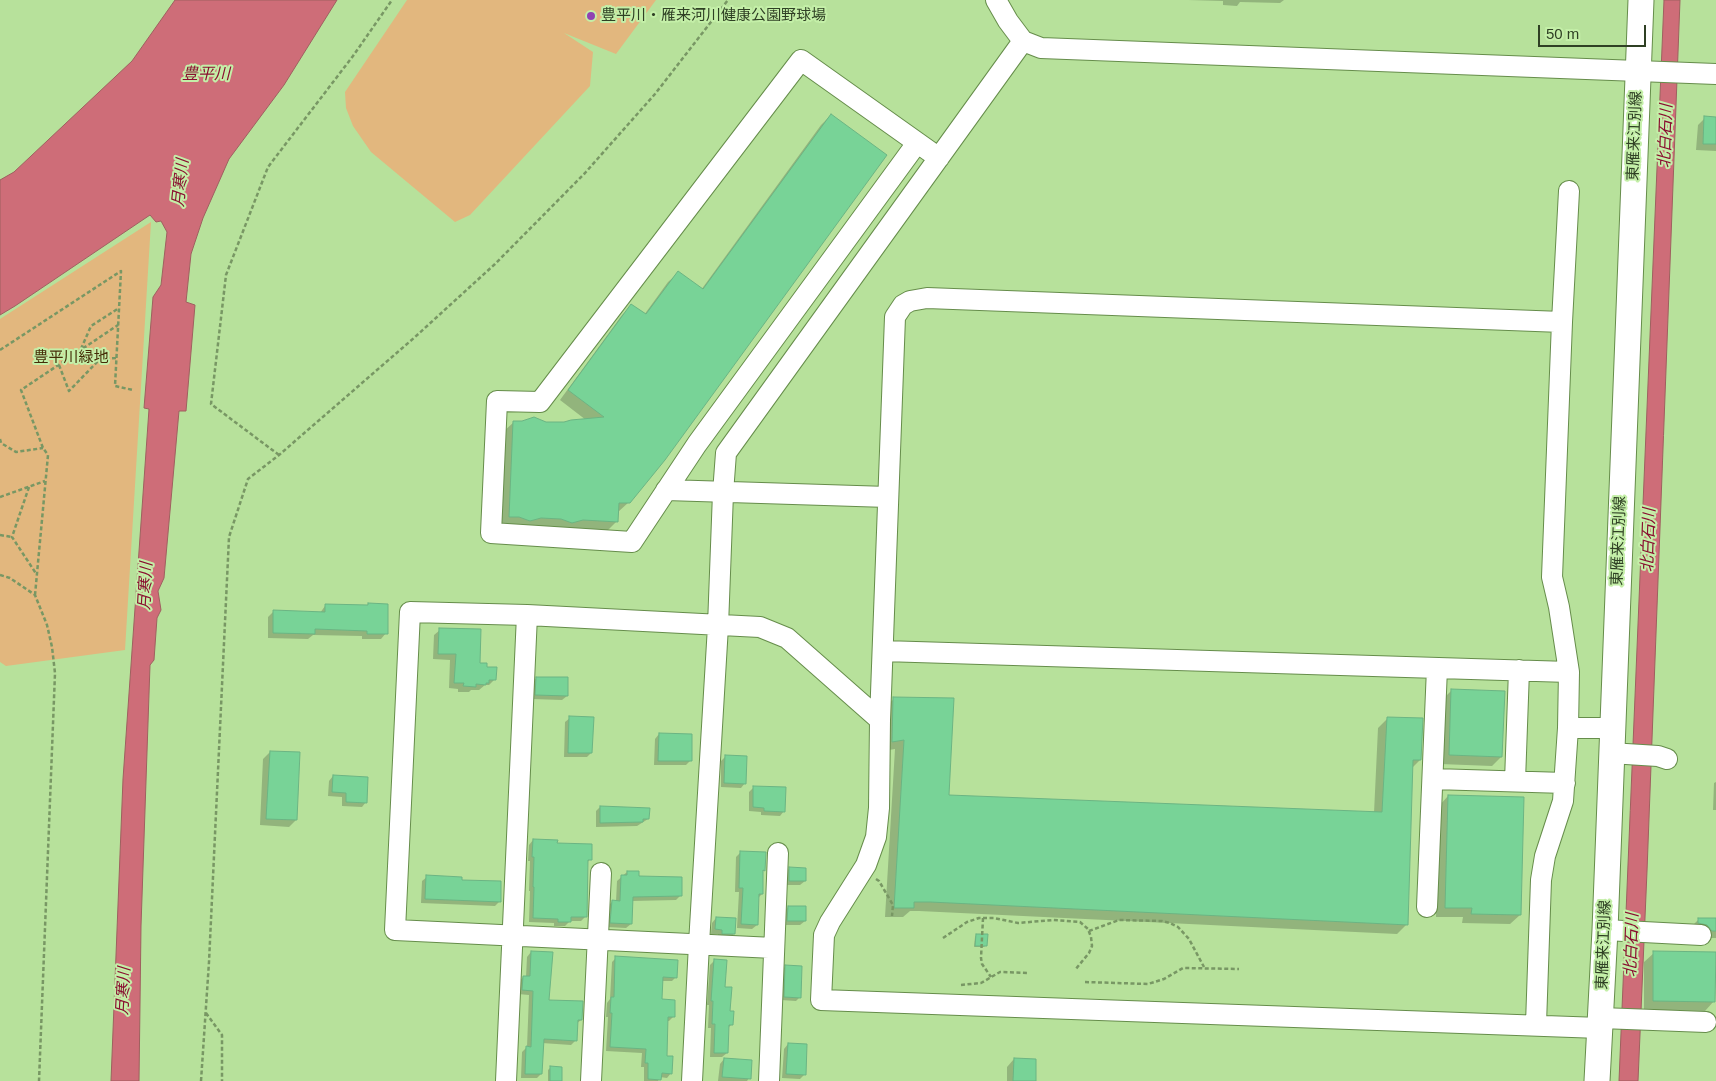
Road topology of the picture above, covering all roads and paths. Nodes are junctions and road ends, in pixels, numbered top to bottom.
1 (392, 0) edge
2 (728, 0) edge
3 (996, 0) edge
4 (1641, 0) edge
5 (1023, 41) junction
6 (1645, 71) junction
7 (1716, 74) edge
8 (917, 142) junction
9 (939, 158) junction
10 (1570, 191) dead end
11 (119, 308) junction
12 (1562, 322) junction
13 (118, 325) junction
14 (0, 350) edge
15 (80, 350) junction
16 (116, 358) junction
17 (59, 364) junction
18 (134, 390) dead end
19 (0, 439) edge
20 (43, 448) junction
21 (279, 455) junction
22 (45, 481) junction
23 (29, 487) junction
24 (666, 490) junction
25 (723, 493) junction
26 (0, 497) edge
27 (888, 497) junction
28 (0, 535) edge
29 (12, 537) junction
30 (0, 575) edge
31 (36, 575) junction
32 (35, 596) junction
33 (527, 615) junction
34 (718, 626) junction
35 (883, 651) junction
36 (1437, 668) junction
37 (1519, 670) junction
38 (1569, 672) junction
39 (880, 720) junction
40 (1568, 728) junction
41 (1612, 728) junction
42 (1618, 754) junction
43 (1662, 757) dead end
44 (1433, 779) junction
45 (1515, 781) junction
46 (1564, 783) junction
47 (778, 853) dead end
48 (862, 871) junction
49 (601, 873) dead end
50 (1427, 907) dead end
51 (892, 916) dead end
52 (983, 918) junction
53 (1609, 930) junction
54 (1089, 931) junction
55 (1701, 935) dead end
56 (513, 936) junction
57 (943, 938) dead end
58 (598, 940) junction
59 (698, 944) junction
60 (774, 948) junction
61 (1204, 968) junction
62 (1238, 969) dead end
63 (1075, 970) dead end
64 (1028, 973) dead end
65 (991, 977) junction
66 (1085, 982) dead end
67 (961, 985) dead end
68 (205, 1012) junction
69 (1606, 1021) junction
70 (1706, 1022) dead end
71 (1536, 1024) junction
72 (38, 1081) edge
73 (201, 1081) edge
74 (222, 1081) edge
75 (506, 1081) edge
76 (591, 1081) edge
77 (692, 1081) edge
78 (769, 1081) edge
79 (1597, 1081) edge

1 - 21 path
2 - 21 path
3 - 5 street
4 - 6 main road, 東雁来江別線
5 - 6 street
5 - 9 street
6 - 7 street
6 - 41 main road, 東雁来江別線
8 - 9 street
8 - 24 street
8 - 24 street
9 - 25 street
10 - 12 street
11 - 13 path
11 - 14 path
11 - 15 path
12 - 27 street
12 - 38 street
13 - 15 path
13 - 16 path
15 - 17 path
16 - 17 path
16 - 18 path
17 - 20 path
19 - 20 path
20 - 22 path
21 - 68 path
22 - 23 path
22 - 31 path
23 - 26 path
23 - 29 path
24 - 25 street
25 - 27 street
25 - 34 street
27 - 35 street
28 - 29 path
29 - 31 path
30 - 32 path
31 - 32 path
32 - 72 path
33 - 34 street
33 - 56 street
33 - 56 street
34 - 39 street
34 - 59 street
35 - 36 street
35 - 39 street
36 - 37 street
36 - 44 street
37 - 38 street
37 - 45 street
38 - 40 street
39 - 48 street
40 - 41 street
40 - 46 street
41 - 42 main road, 東雁来江別線
42 - 43 street
42 - 53 main road, 東雁来江別線
44 - 45 street
44 - 50 street
45 - 46 street
46 - 71 street
47 - 60 street
48 - 51 path
48 - 71 street
49 - 58 street
52 - 54 path
52 - 57 path
52 - 65 path
53 - 55 street
53 - 69 main road, 東雁来江別線
54 - 61 path
54 - 63 path
56 - 58 street
56 - 75 street
58 - 59 street
58 - 76 street
59 - 60 street
59 - 77 street
60 - 78 street
61 - 62 path
61 - 66 path
64 - 65 path
65 - 67 path
68 - 73 path
68 - 74 path
69 - 70 street
69 - 71 street
69 - 79 main road, 東雁来江別線

